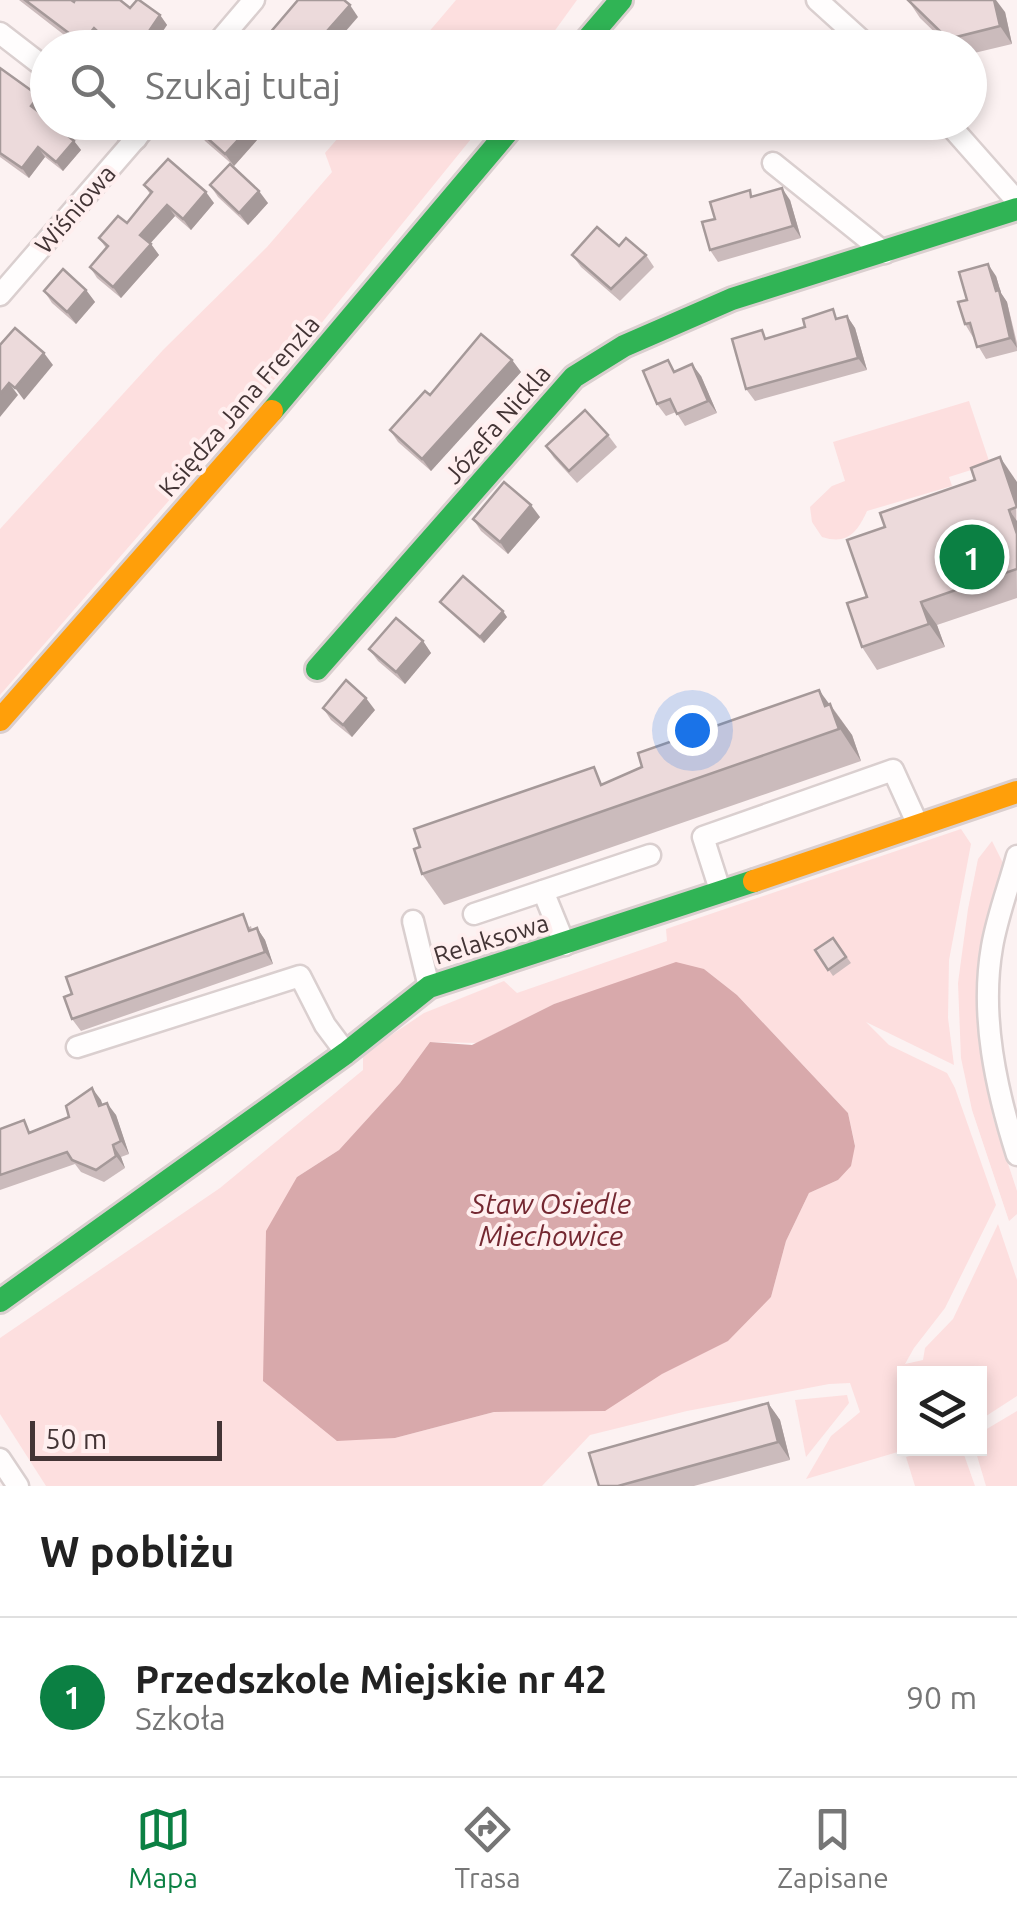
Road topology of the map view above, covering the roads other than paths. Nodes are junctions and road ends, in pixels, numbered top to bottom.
1 (254, 0) edge
2 (621, 0) edge
3 (817, 0) edge
4 (229, 30) edge
5 (595, 30) edge
6 (850, 30) edge
7 (0, 33) edge
8 (30, 56) edge
9 (136, 140) edge
10 (501, 140) edge
11 (962, 140) edge
12 (773, 163) dead end
13 (1017, 205) edge
14 (886, 253) junction
15 (0, 295) edge
16 (316, 669) dead end
17 (0, 720) edge
18 (1017, 792) edge
19 (918, 825) junction
20 (650, 855) dead end
21 (1017, 856) edge
22 (543, 890) junction
23 (720, 890) junction
24 (474, 914) dead end
25 (413, 921) dead end
26 (565, 945) junction
27 (429, 987) junction
28 (77, 1047) dead end
29 (346, 1054) junction
30 (1017, 1155) edge
31 (0, 1302) edge
32 (0, 1459) edge
33 (18, 1486) edge

1 - 4 street
2 - 5 street
3 - 6 street
7 - 8 street
9 - 15 street, Wiśniowa
10 - 17 street, Księdza Jana Frenzla
11 - 13 street, Józefa Nickla
12 - 14 street
13 - 14 street, Józefa Nickla
14 - 16 street, Józefa Nickla
18 - 19 street, Relaksowa
19 - 23 street, Relaksowa
19 - 23 street
20 - 22 street
21 - 30 street
22 - 24 street
22 - 26 street
23 - 26 street, Relaksowa
25 - 27 street
26 - 27 street, Relaksowa
27 - 29 street, Relaksowa
28 - 29 street
29 - 31 street, Relaksowa
32 - 33 street

